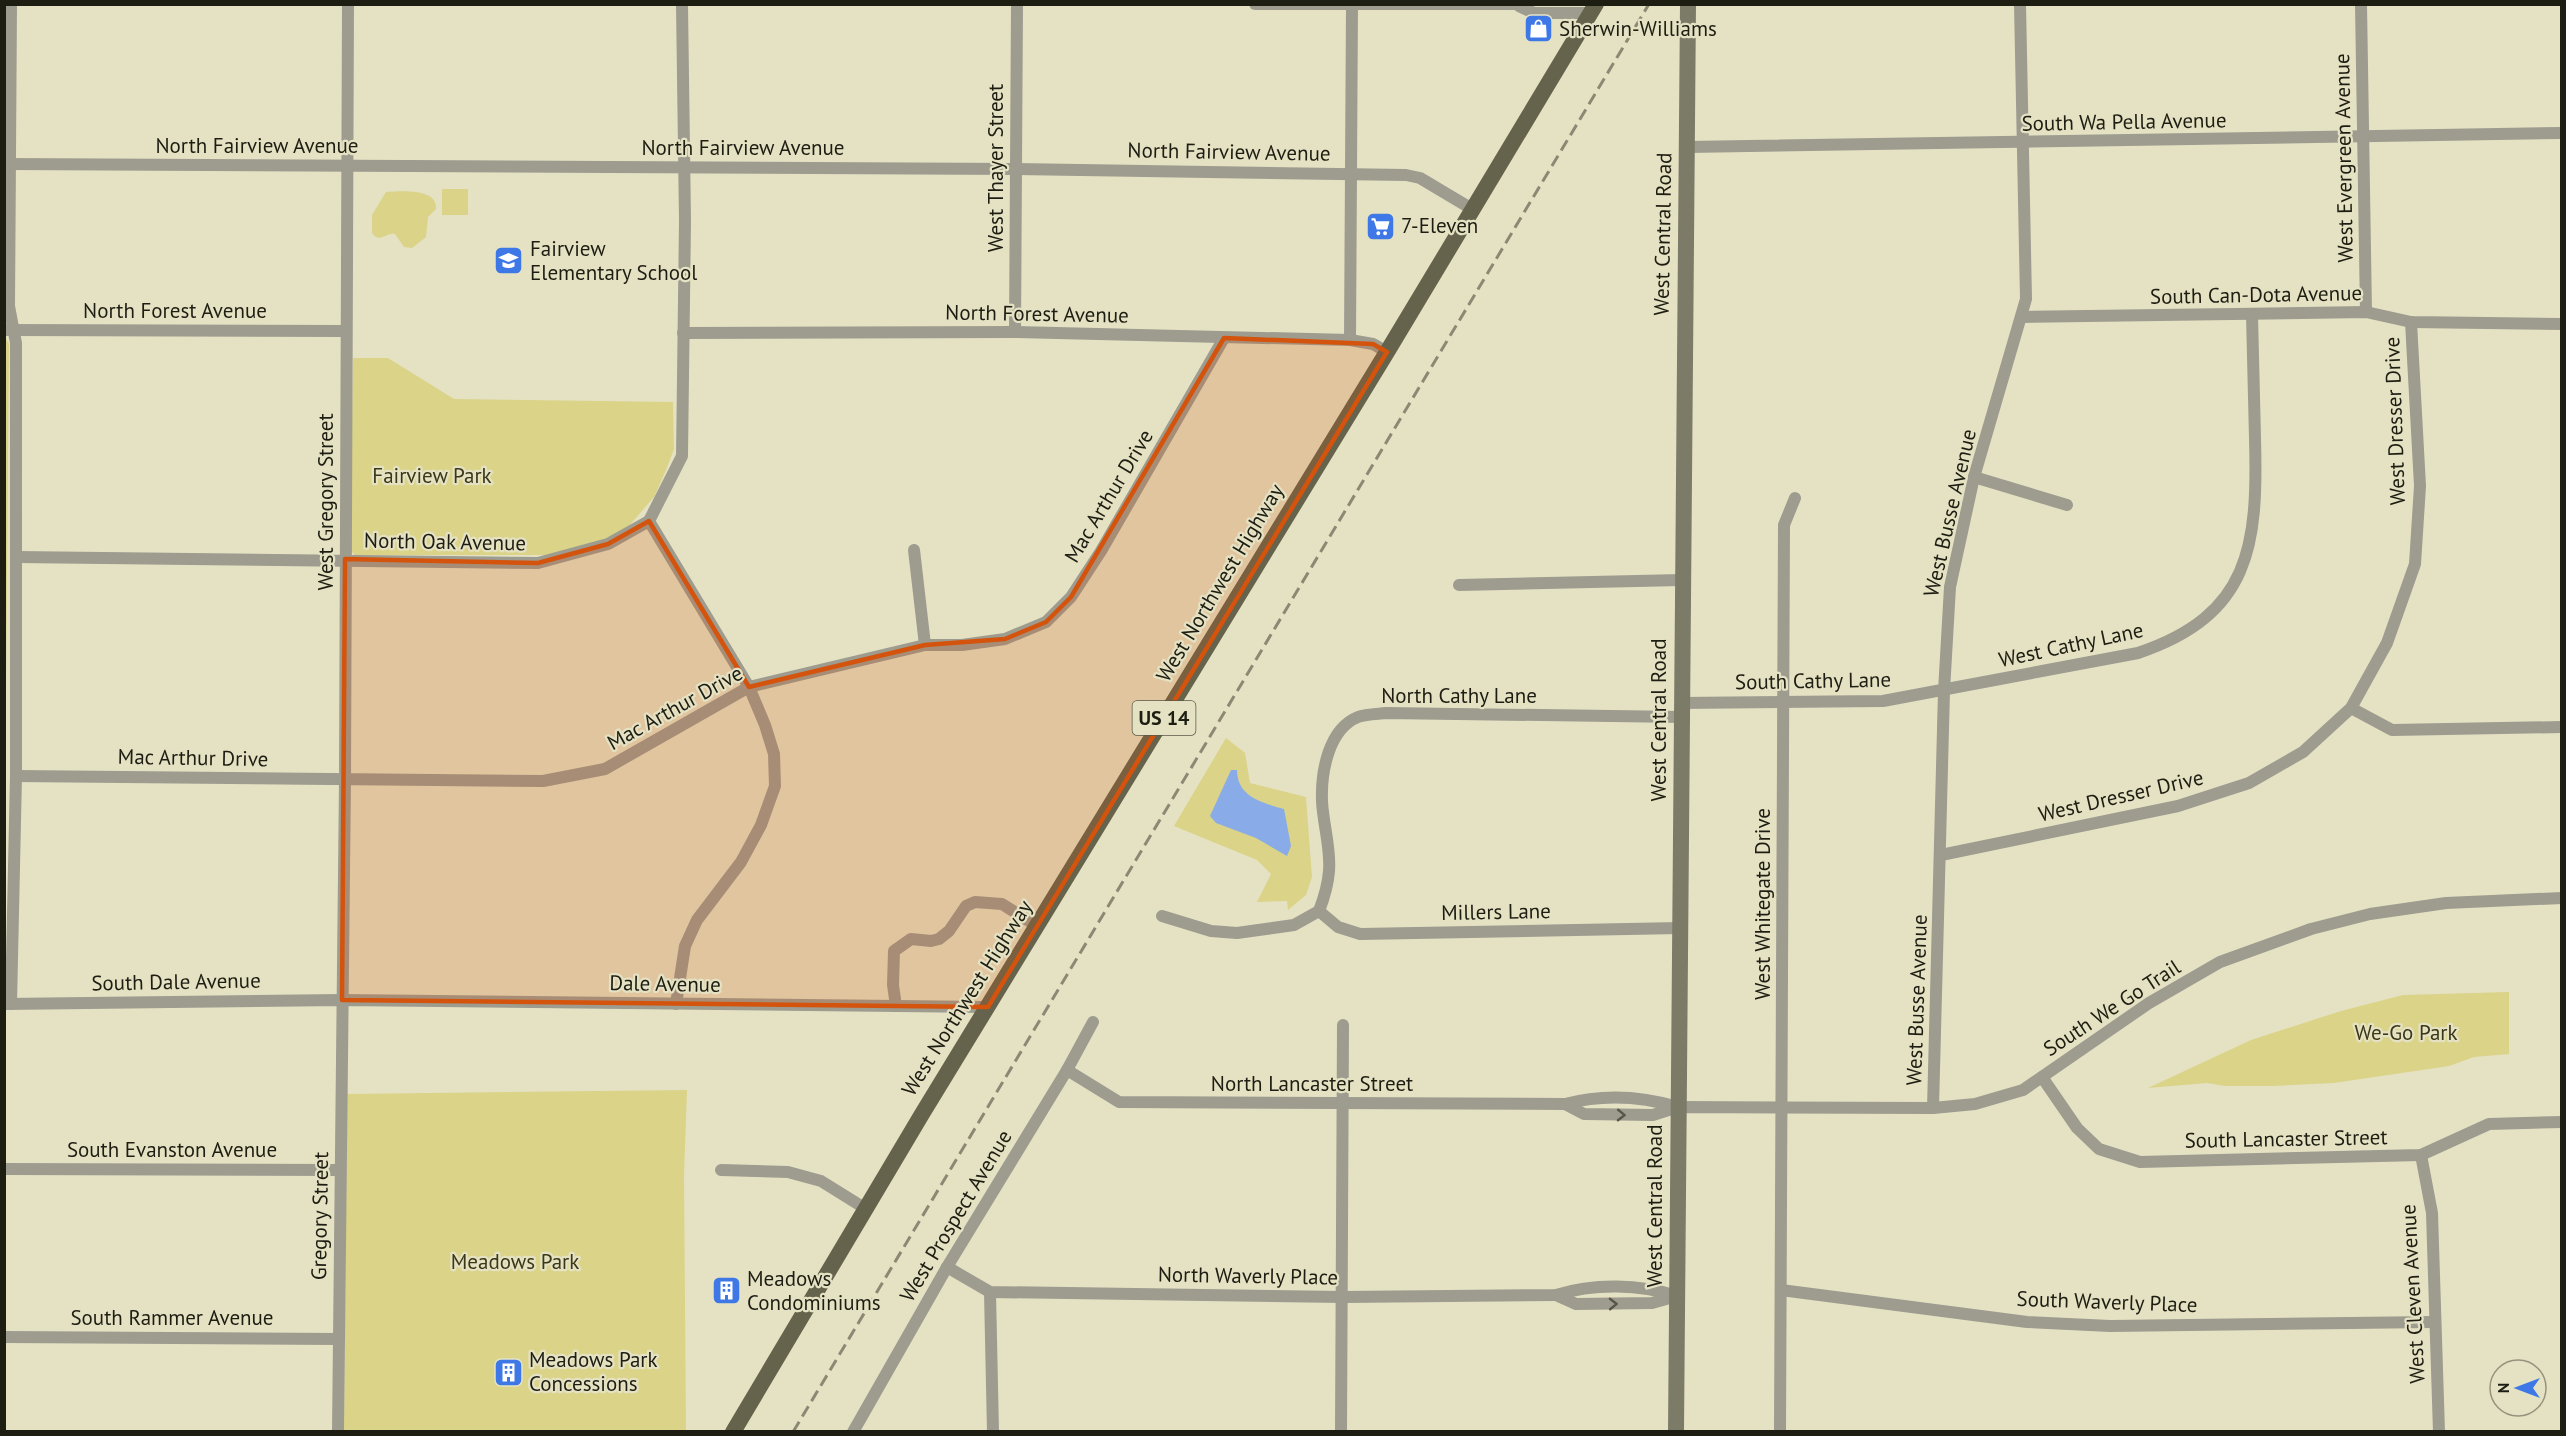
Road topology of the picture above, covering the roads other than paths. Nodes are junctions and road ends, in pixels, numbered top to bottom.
1 (11, 4) edge
2 (348, 4) edge
3 (682, 4) edge
4 (1017, 4) edge
5 (1255, 4) edge
6 (2020, 4) edge
7 (2361, 4) edge
8 (1352, 5) edge
9 (1520, 5) edge
10 (1686, 6) edge
11 (1593, 9) edge
12 (2562, 133) edge
13 (2362, 137) junction
14 (2023, 143) junction
15 (1687, 147) junction
16 (7, 164) edge
17 (347, 166) junction
18 (684, 168) junction
19 (1016, 169) junction
20 (1351, 173) junction
21 (1472, 209) junction
22 (2366, 312) junction
23 (2252, 315) junction
24 (2022, 317) junction
25 (2411, 322) junction
26 (2562, 324) edge
27 (9, 330) edge
28 (346, 331) junction
29 (1015, 332) junction
30 (683, 333) junction
31 (1224, 338) junction
32 (1350, 340) junction
33 (1387, 352) junction
34 (1974, 477) junction
35 (1795, 498) dead end
36 (2067, 505) dead end
37 (649, 521) junction
38 (914, 550) dead end
39 (16, 557) junction
40 (345, 559) junction
41 (1682, 580) junction
42 (1459, 585) dead end
43 (924, 645) junction
44 (749, 687) junction
45 (1944, 691) junction
46 (1783, 702) junction
47 (2351, 708) junction
48 (1681, 710) junction
49 (2562, 727) edge
50 (16, 776) junction
51 (345, 780) junction
52 (1941, 855) junction
53 (2562, 898) edge
54 (1319, 911) junction
55 (1162, 916) dead end
56 (1037, 926) junction
57 (1680, 928) junction
58 (342, 1000) junction
59 (8, 1004) edge
60 (676, 1004) junction
61 (896, 1006) junction
62 (988, 1007) junction
63 (1093, 1022) dead end
64 (1343, 1025) dead end
65 (1067, 1070) junction
66 (2042, 1077) junction
67 (1344, 1104) junction
68 (1565, 1104) junction
69 (1783, 1106) junction
70 (1678, 1107) junction
71 (1933, 1108) junction
72 (2562, 1122) edge
73 (2421, 1155) junction
74 (4, 1168) edge
75 (340, 1170) junction
76 (721, 1170) dead end
77 (866, 1209) junction
78 (947, 1267) junction
79 (1781, 1290) junction
80 (990, 1292) junction
81 (1677, 1296) junction
82 (1342, 1297) junction
83 (2434, 1322) junction
84 (4, 1337) edge
85 (339, 1339) junction
86 (338, 1431) edge
87 (733, 1431) edge
88 (853, 1431) edge
89 (993, 1431) edge
90 (1341, 1431) edge
91 (1676, 1431) edge
92 (1780, 1431) edge
93 (2439, 1431) edge

1 - 16 street
2 - 17 street, West Gregory Street
3 - 18 street
4 - 19 street, West Thayer Street
5 - 8 street
6 - 14 street, West Busse Avenue
7 - 13 street, West Evergreen Avenue
8 - 9 street
8 - 20 street
9 - 11 street
10 - 15 main road, West Central Road
11 - 21 main road, West Northwest Highway / US 14
12 - 13 street, South Wa Pella Avenue
13 - 14 street, South Wa Pella Avenue
13 - 22 street, West Evergreen Avenue
14 - 15 street, South Wa Pella Avenue
14 - 24 street, West Busse Avenue
15 - 41 main road, West Central Road
16 - 17 street, North Fairview Avenue
16 - 27 street
17 - 18 street, North Fairview Avenue
17 - 28 street, West Gregory Street
18 - 19 street, North Fairview Avenue
18 - 30 street
19 - 20 street, North Fairview Avenue
19 - 29 street, West Thayer Street
20 - 21 street, North Fairview Avenue
20 - 32 street
21 - 33 main road, West Northwest Highway / US 14
22 - 23 street, South Can-Dota Avenue
22 - 25 street, South Can-Dota Avenue
23 - 24 street, South Can-Dota Avenue
23 - 45 street, West Cathy Lane
24 - 34 street, West Busse Avenue
25 - 26 street, South Can-Dota Avenue
25 - 47 street, West Dresser Drive
27 - 28 street, North Forest Avenue
27 - 39 street
28 - 40 street, West Gregory Street
29 - 30 street, North Forest Avenue
29 - 31 street, North Forest Avenue
30 - 37 street
31 - 32 street, North Forest Avenue
31 - 43 street, Mac Arthur Drive
32 - 33 street, North Forest Avenue
33 - 56 main road, West Northwest Highway / US 14
34 - 36 street
34 - 45 street, West Busse Avenue
35 - 46 street, West Whitegate Drive
37 - 40 street, North Oak Avenue
37 - 44 street
38 - 43 street
39 - 40 street, North Oak Avenue
39 - 50 street
40 - 51 street, West Gregory Street
41 - 42 street
41 - 48 main road, West Central Road
43 - 44 street, Mac Arthur Drive
44 - 51 street, Mac Arthur Drive
44 - 60 street
45 - 46 street, South Cathy Lane
45 - 52 street, West Busse Avenue
46 - 48 street, South Cathy Lane
46 - 69 street, West Whitegate Drive
47 - 49 street
47 - 52 street, West Dresser Drive
48 - 54 street, North Cathy Lane
48 - 57 main road, West Central Road
50 - 51 street, Mac Arthur Drive
50 - 59 street
51 - 58 street, West Gregory Street
52 - 71 street, West Busse Avenue
53 - 66 street, South We Go Trail
54 - 55 street
54 - 57 street, Millers Lane
56 - 61 street
56 - 62 main road, West Northwest Highway / US 14
57 - 70 main road, West Central Road
58 - 59 street, South Dale Avenue
58 - 60 street, Dale Avenue
58 - 75 street, Gregory Street
60 - 61 street, Dale Avenue
61 - 62 street, Dale Avenue
62 - 77 main road, West Northwest Highway / US 14
63 - 65 street, West Prospect Avenue
64 - 67 street
65 - 67 street, North Lancaster Street
65 - 78 street, West Prospect Avenue
66 - 71 street, South We Go Trail
66 - 73 street, South Lancaster Street
67 - 68 street, North Lancaster Street
67 - 82 street
68 - 70 street, North Lancaster Street
68 -> 70 street, North Lancaster Street
69 - 70 street, South We Go Trail
69 - 71 street, South We Go Trail
69 - 79 street
70 - 81 main road, West Central Road
72 - 73 street, South Lancaster Street
73 - 83 street, West Cleven Avenue
74 - 75 street, South Evanston Avenue
75 - 85 street, Gregory Street
76 - 77 street
77 - 87 main road, West Northwest Highway / US 14
78 - 80 street, North Waverly Place
78 - 88 street, West Prospect Avenue
79 - 83 street, South Waverly Place
79 - 92 street
80 - 82 street, North Waverly Place
80 - 89 street
81 - 82 street, North Waverly Place
81 - 91 main road, West Central Road
82 - 90 street
83 - 93 street, West Cleven Avenue
84 - 85 street, South Rammer Avenue
85 - 86 street, Gregory Street

